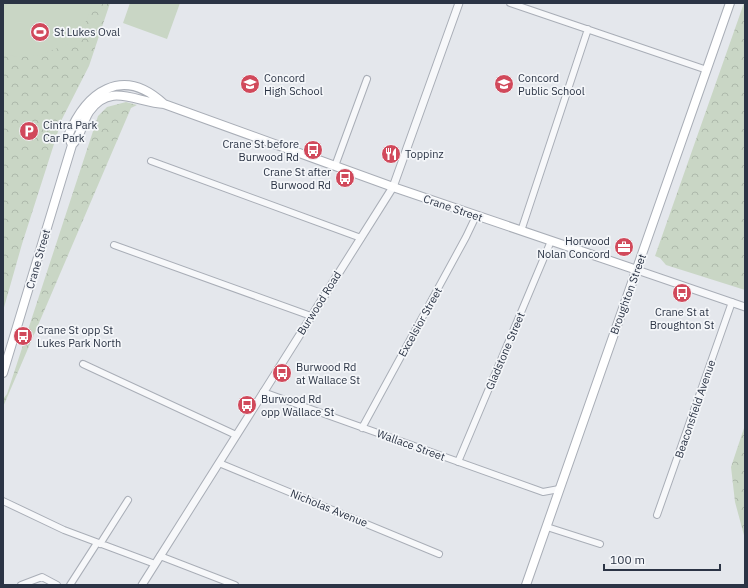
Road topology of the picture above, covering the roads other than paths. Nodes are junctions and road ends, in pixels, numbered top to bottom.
1 (459, 3) edge
2 (510, 3) edge
3 (730, 3) edge
4 (588, 29) junction
5 (707, 70) junction
6 (367, 79) dead end
7 (151, 161) dead end
8 (335, 166) junction
9 (393, 187) junction
10 (476, 216) junction
11 (521, 231) junction
12 (361, 238) junction
13 (551, 241) junction
14 (114, 245) dead end
15 (637, 270) junction
16 (732, 302) junction
17 (745, 307) edge
18 (311, 316) junction
19 (83, 364) dead end
20 (3, 373) edge
21 (263, 392) junction
22 (362, 428) junction
23 (236, 435) junction
24 (458, 462) junction
25 (218, 463) junction
26 (559, 489) junction
27 (128, 500) dead end
28 (3, 501) edge
29 (657, 515) dead end
30 (547, 526) junction
31 (99, 544) junction
32 (600, 544) dead end
33 (439, 554) dead end
34 (160, 556) junction
35 (155, 564) junction
36 (21, 585) edge
37 (57, 585) edge
38 (70, 585) edge
39 (142, 585) edge
40 (235, 585) edge
41 (526, 585) edge

1 - 9 street, Burwood Road
2 - 4 street
3 - 5 main road, Broughton Street
4 - 5 street
4 - 11 street
5 - 15 main road, Broughton Street
6 - 8 street
7 - 12 street
8 - 9 main road, Crane Street
8 - 20 main road, Crane Street
9 - 10 main road, Crane Street
9 - 12 street, Burwood Road
10 - 11 main road, Crane Street
10 - 22 street, Excelsior Street
11 - 13 main road, Crane Street
12 - 18 street, Burwood Road
13 - 15 main road, Crane Street
13 - 24 street, Gladstone Street
14 - 18 street
15 - 16 street, Crane Street
15 - 26 main road, Broughton Street
16 - 17 street, Crane Street
16 - 29 street, Beaconsfield Avenue
18 - 21 street, Burwood Road
19 - 23 street
21 - 22 street, Wallace Street
21 - 23 street, Burwood Road
22 - 24 street, Wallace Street
23 - 25 street, Burwood Road
24 - 26 street, Wallace Street
25 - 33 street, Nicholas Avenue
25 - 34 street, Burwood Road
26 - 30 main road, Broughton Street
27 - 31 street
28 - 31 street
30 - 32 street
30 - 41 main road, Broughton Street
31 - 35 street
31 - 38 street
34 - 35 street, Burwood Road
34 - 40 street
35 - 39 street, Burwood Road
36 - 37 street

